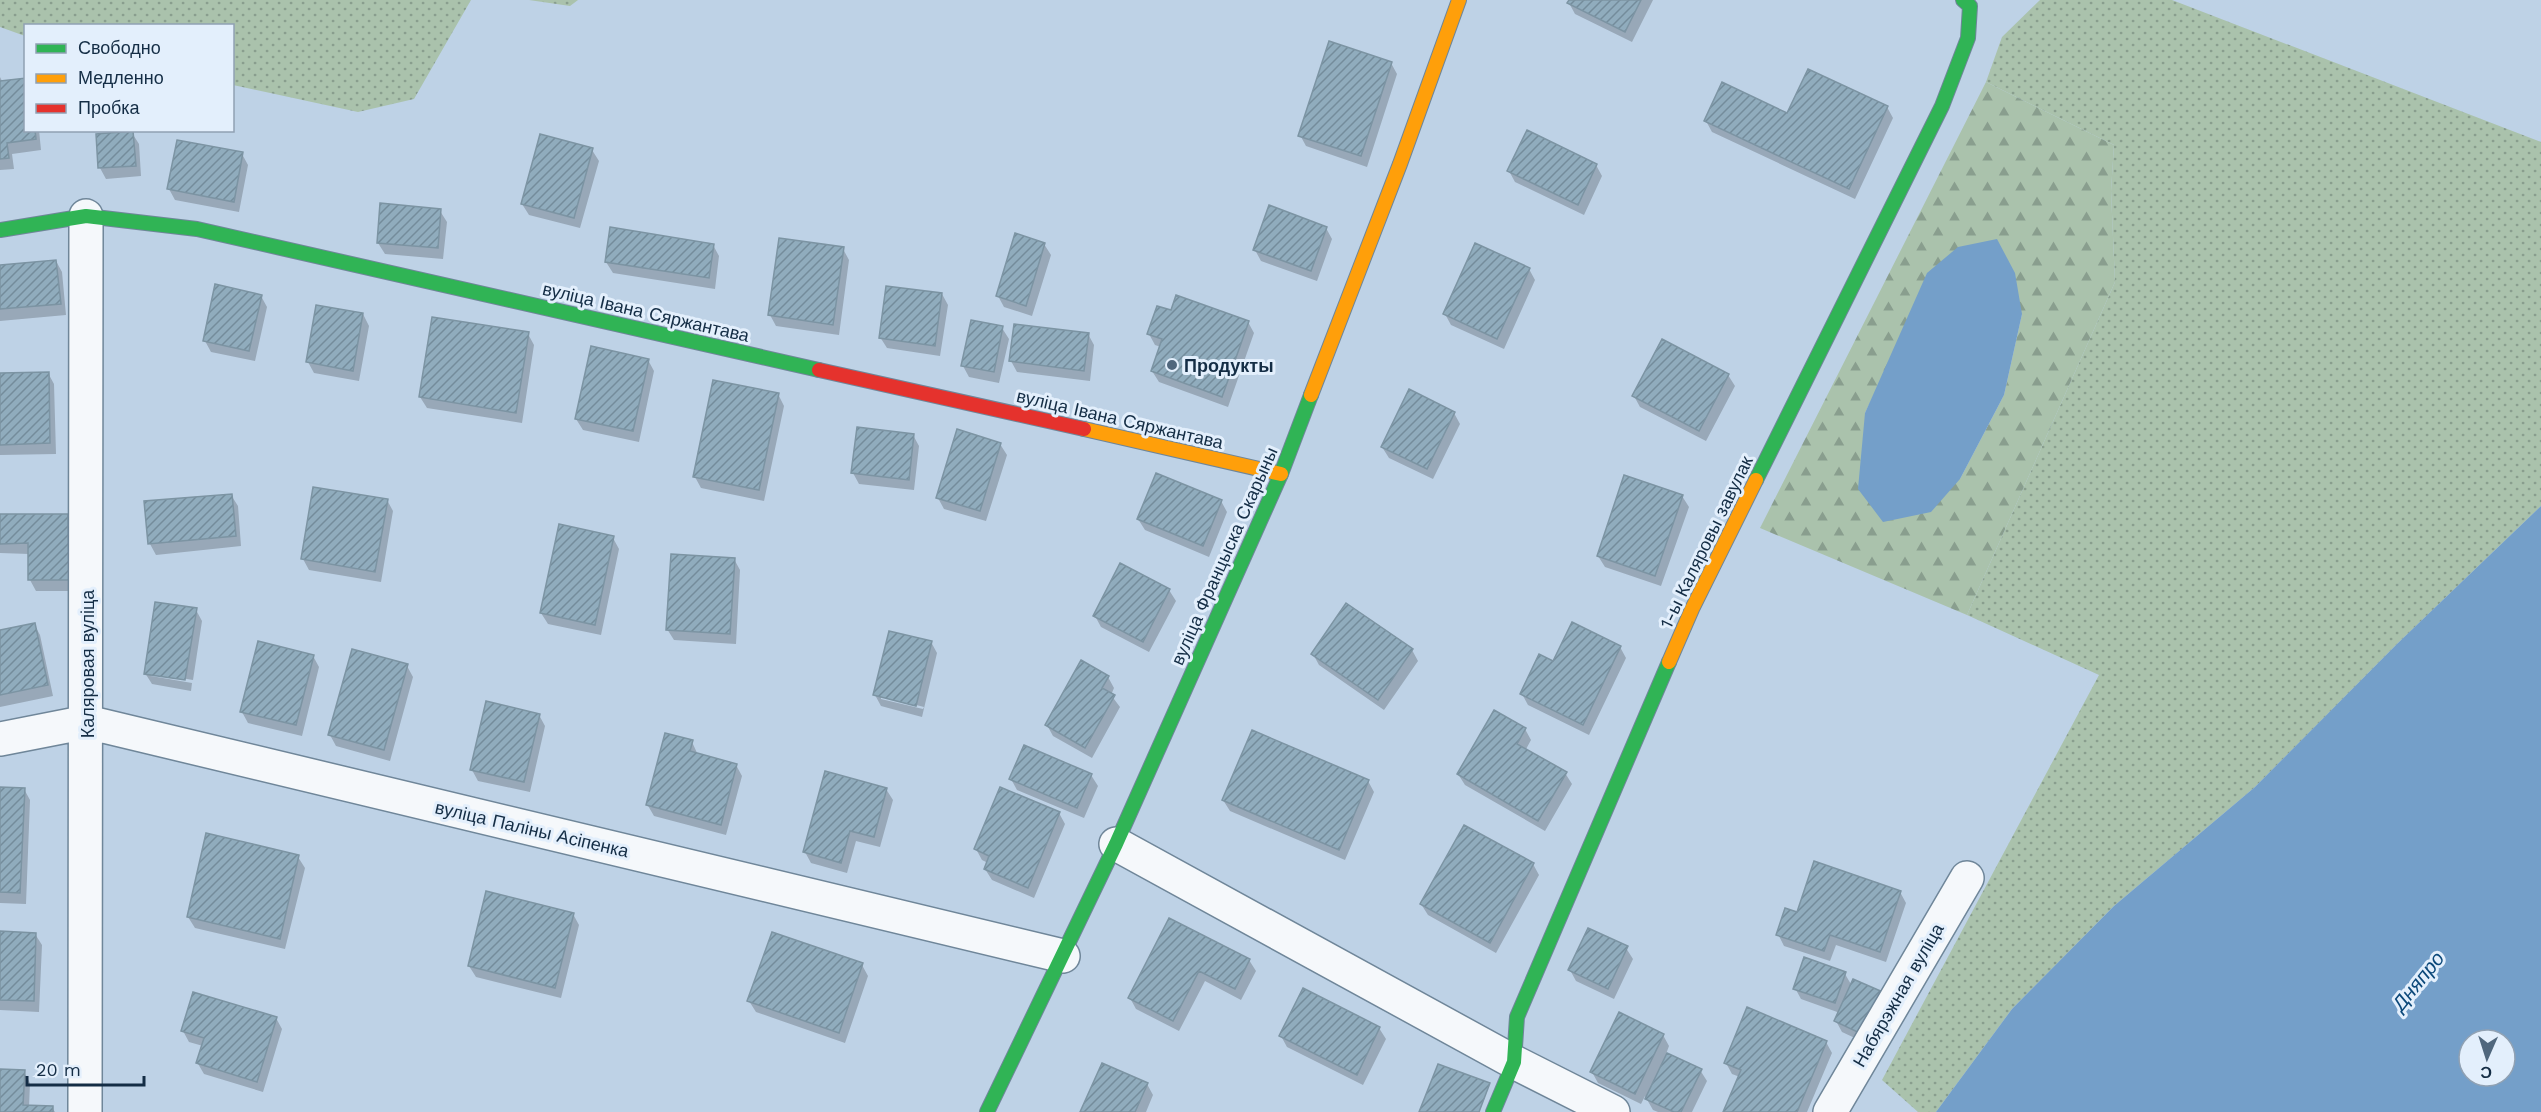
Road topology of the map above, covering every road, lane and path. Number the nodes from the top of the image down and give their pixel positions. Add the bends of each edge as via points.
1 (1459, 0) edge
2 (1963, 0) edge
3 (86, 216) junction
4 (0, 230) edge
5 (1281, 474) junction
6 (87, 722) junction
7 (0, 739) edge
8 (1116, 844) junction
9 (1966, 878) dead end
10 (1063, 956) junction
11 (1514, 1062) junction
12 (85, 1112) edge
13 (987, 1112) edge
14 (1492, 1112) edge
15 (1613, 1112) edge
16 (1830, 1112) edge

1 - 5 street, вуліца Францыска Скарыны
2 - 11 street, 1-ы Каляровы завулак via 1970,6 1968,38 1942,106 1692,609 1517,1017
3 - 4 street, вуліца Івана Сяржантава
3 - 5 street, вуліца Івана Сяржантава via 197,229
3 - 6 street, Каляровая вуліца
5 - 8 street, вуліца Францыска Скарыны
6 - 7 street, вуліца Паліны Асіпенка
6 - 10 street, вуліца Паліны Асіпенка
6 - 12 street, Каляровая вуліца
8 - 10 street, вуліца Францыска Скарыны
8 - 11 street
9 - 16 street, Набярэжная вуліца
10 - 13 street, вуліца Францыска Скарыны
11 - 14 street, 1-ы Каляровы завулак
11 - 15 street

